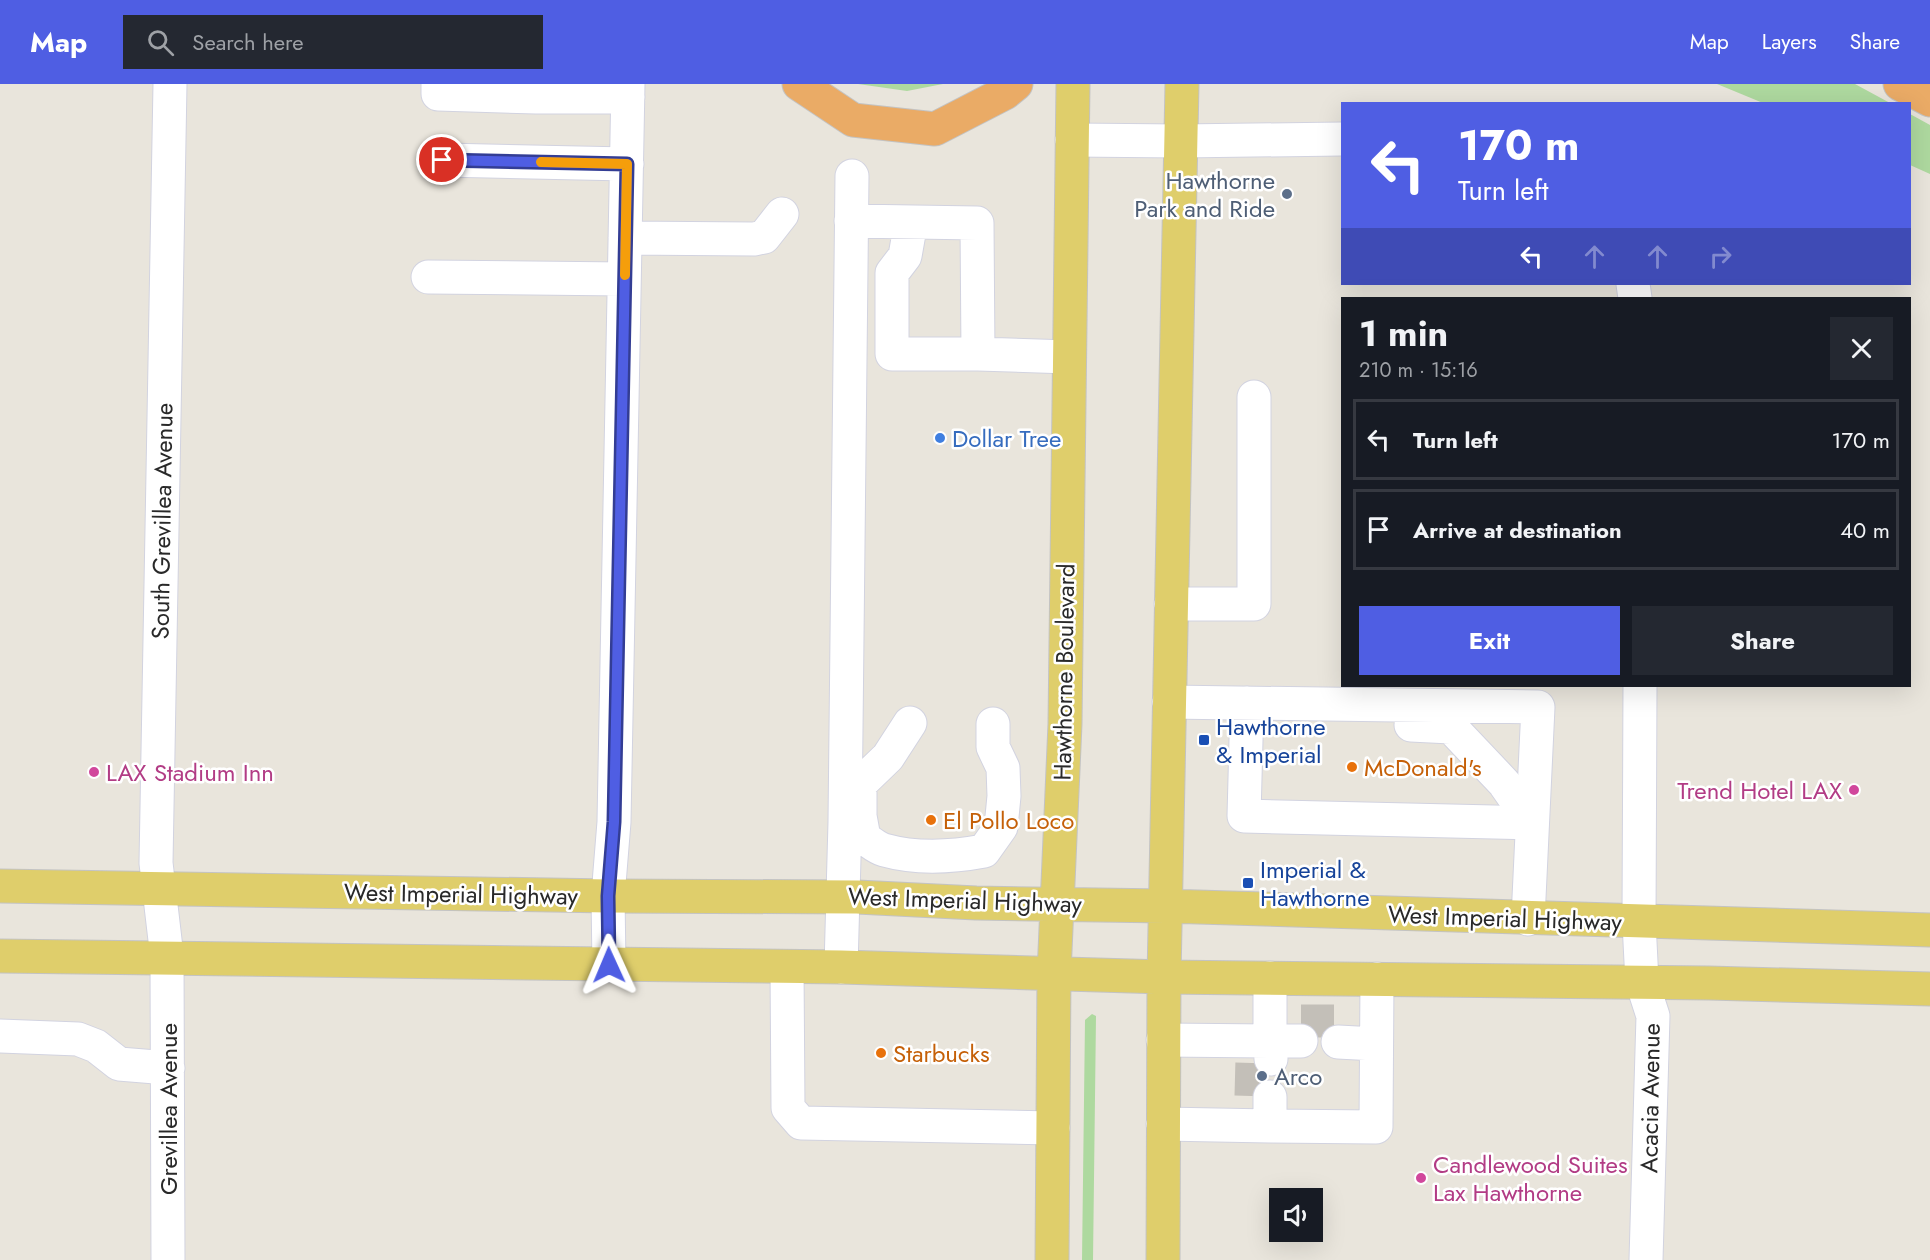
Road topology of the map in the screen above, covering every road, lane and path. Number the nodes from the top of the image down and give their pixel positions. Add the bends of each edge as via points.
1 (170, 84) edge
2 (438, 84) edge
3 (799, 84) edge
4 (1016, 84) edge
5 (1073, 84) edge
6 (1182, 84) edge
7 (1900, 84) edge
8 (628, 90) edge
9 (1930, 100) edge
10 (1341, 139) edge
11 (1072, 140) junction
12 (1181, 141) junction
13 (442, 160) dead end
14 (627, 164) junction
15 (852, 176) dead end
16 (782, 214) dead end
17 (851, 221) junction
18 (911, 222) junction
19 (625, 238) junction
20 (428, 277) dead end
21 (624, 279) junction
22 (978, 354) junction
23 (1069, 357) junction
24 (1254, 397) dead end
25 (1171, 604) junction
26 (1640, 687) edge
27 (1169, 702) junction
28 (1246, 703) junction
29 (1308, 704) junction
30 (910, 723) dead end
31 (993, 724) dead end
32 (1532, 823) junction
33 (0, 886) edge
34 (159, 889) junction
35 (608, 896) junction
36 (843, 896) junction
37 (1057, 903) junction
38 (1165, 906) junction
39 (1528, 919) junction
40 (1639, 922) junction
41 (1930, 930) edge
42 (0, 956) edge
43 (167, 957) junction
44 (609, 965) junction
45 (787, 967) junction
46 (841, 967) junction
47 (1054, 974) junction
48 (1164, 977) junction
49 (1270, 978) junction
50 (1377, 979) junction
51 (1642, 982) junction
52 (1930, 989) edge
53 (1338, 1032) tunnel mouth
54 (1376, 1032) junction
55 (0, 1036) edge
56 (1163, 1040) junction
57 (168, 1068) junction
58 (1163, 1124) junction
59 (1053, 1128) junction
60 (168, 1260) edge
61 (1052, 1260) edge
62 (1163, 1260) edge
63 (1646, 1260) edge

1 - 34 street, South Grevillea Avenue via 156,863
2 - 8 street via 438,94 536,97
3 - 4 highway via 853,120 935,129
5 - 11 main road, Hawthorne Boulevard
6 - 12 main road
7 - 9 highway
8 - 14 street
10 - 12 street
11 - 12 street
11 - 23 main road, Hawthorne Boulevard
12 - 25 main road
13 - 14 street
14 - 19 street
15 - 17 street
16 - 19 street via 764,237 754,239
17 - 18 street
17 - 36 street
18 - 22 street via 977,223
18 - 22 street via 905,256 892,273 892,354
19 - 21 street
20 - 21 street
21 - 35 street via 614,822
22 - 23 street
23 - 37 main road, Hawthorne Boulevard via 1065,724
24 - 25 street via 1254,603
25 - 27 main road
26 - 40 street, Acacia Avenue
27 - 28 street
27 - 38 main road
28 - 29 street
28 - 32 street via 1244,816
29 - 32 street via 1327,721 1451,727 1504,783
29 - 32 street via 1538,707
30 - 31 street via 888,757 860,784 864,838 882,849 959,856 984,851 1001,827 1003,768 993,747
32 - 39 street
33 - 34 main road, West Imperial Highway
34 - 35 main road, West Imperial Highway
34 - 43 street, South Grevillea Avenue
35 - 36 main road, West Imperial Highway
35 - 44 street
36 - 37 main road, West Imperial Highway
36 - 46 street
37 - 38 main road, West Imperial Highway
37 - 47 main road, Hawthorne Boulevard
38 - 39 main road, West Imperial Highway
38 - 48 main road
39 - 40 main road, West Imperial Highway
40 - 41 main road, West Imperial Highway
40 - 51 street, Acacia Avenue
42 - 43 main road
43 - 44 main road
43 - 57 street, Grevillea Avenue
44 - 45 main road
45 - 46 main road
45 - 59 street via 788,1108 801,1123
46 - 47 main road
47 - 48 main road
47 - 59 main road, Hawthorne Boulevard
48 - 49 main road
48 - 56 main road
49 - 50 main road
49 - 56 street via 1274,1040
50 - 51 main road
50 - 54 street
51 - 52 main road
51 - 63 street, Acacia Avenue via 1653,1016
53 - 54 street
54 - 58 street via 1376,1127 1260,1111
55 - 57 street via 78,1039 96,1046 119,1064
56 - 58 main road
57 - 60 street, Grevillea Avenue
58 - 62 main road
59 - 61 main road, Hawthorne Boulevard

